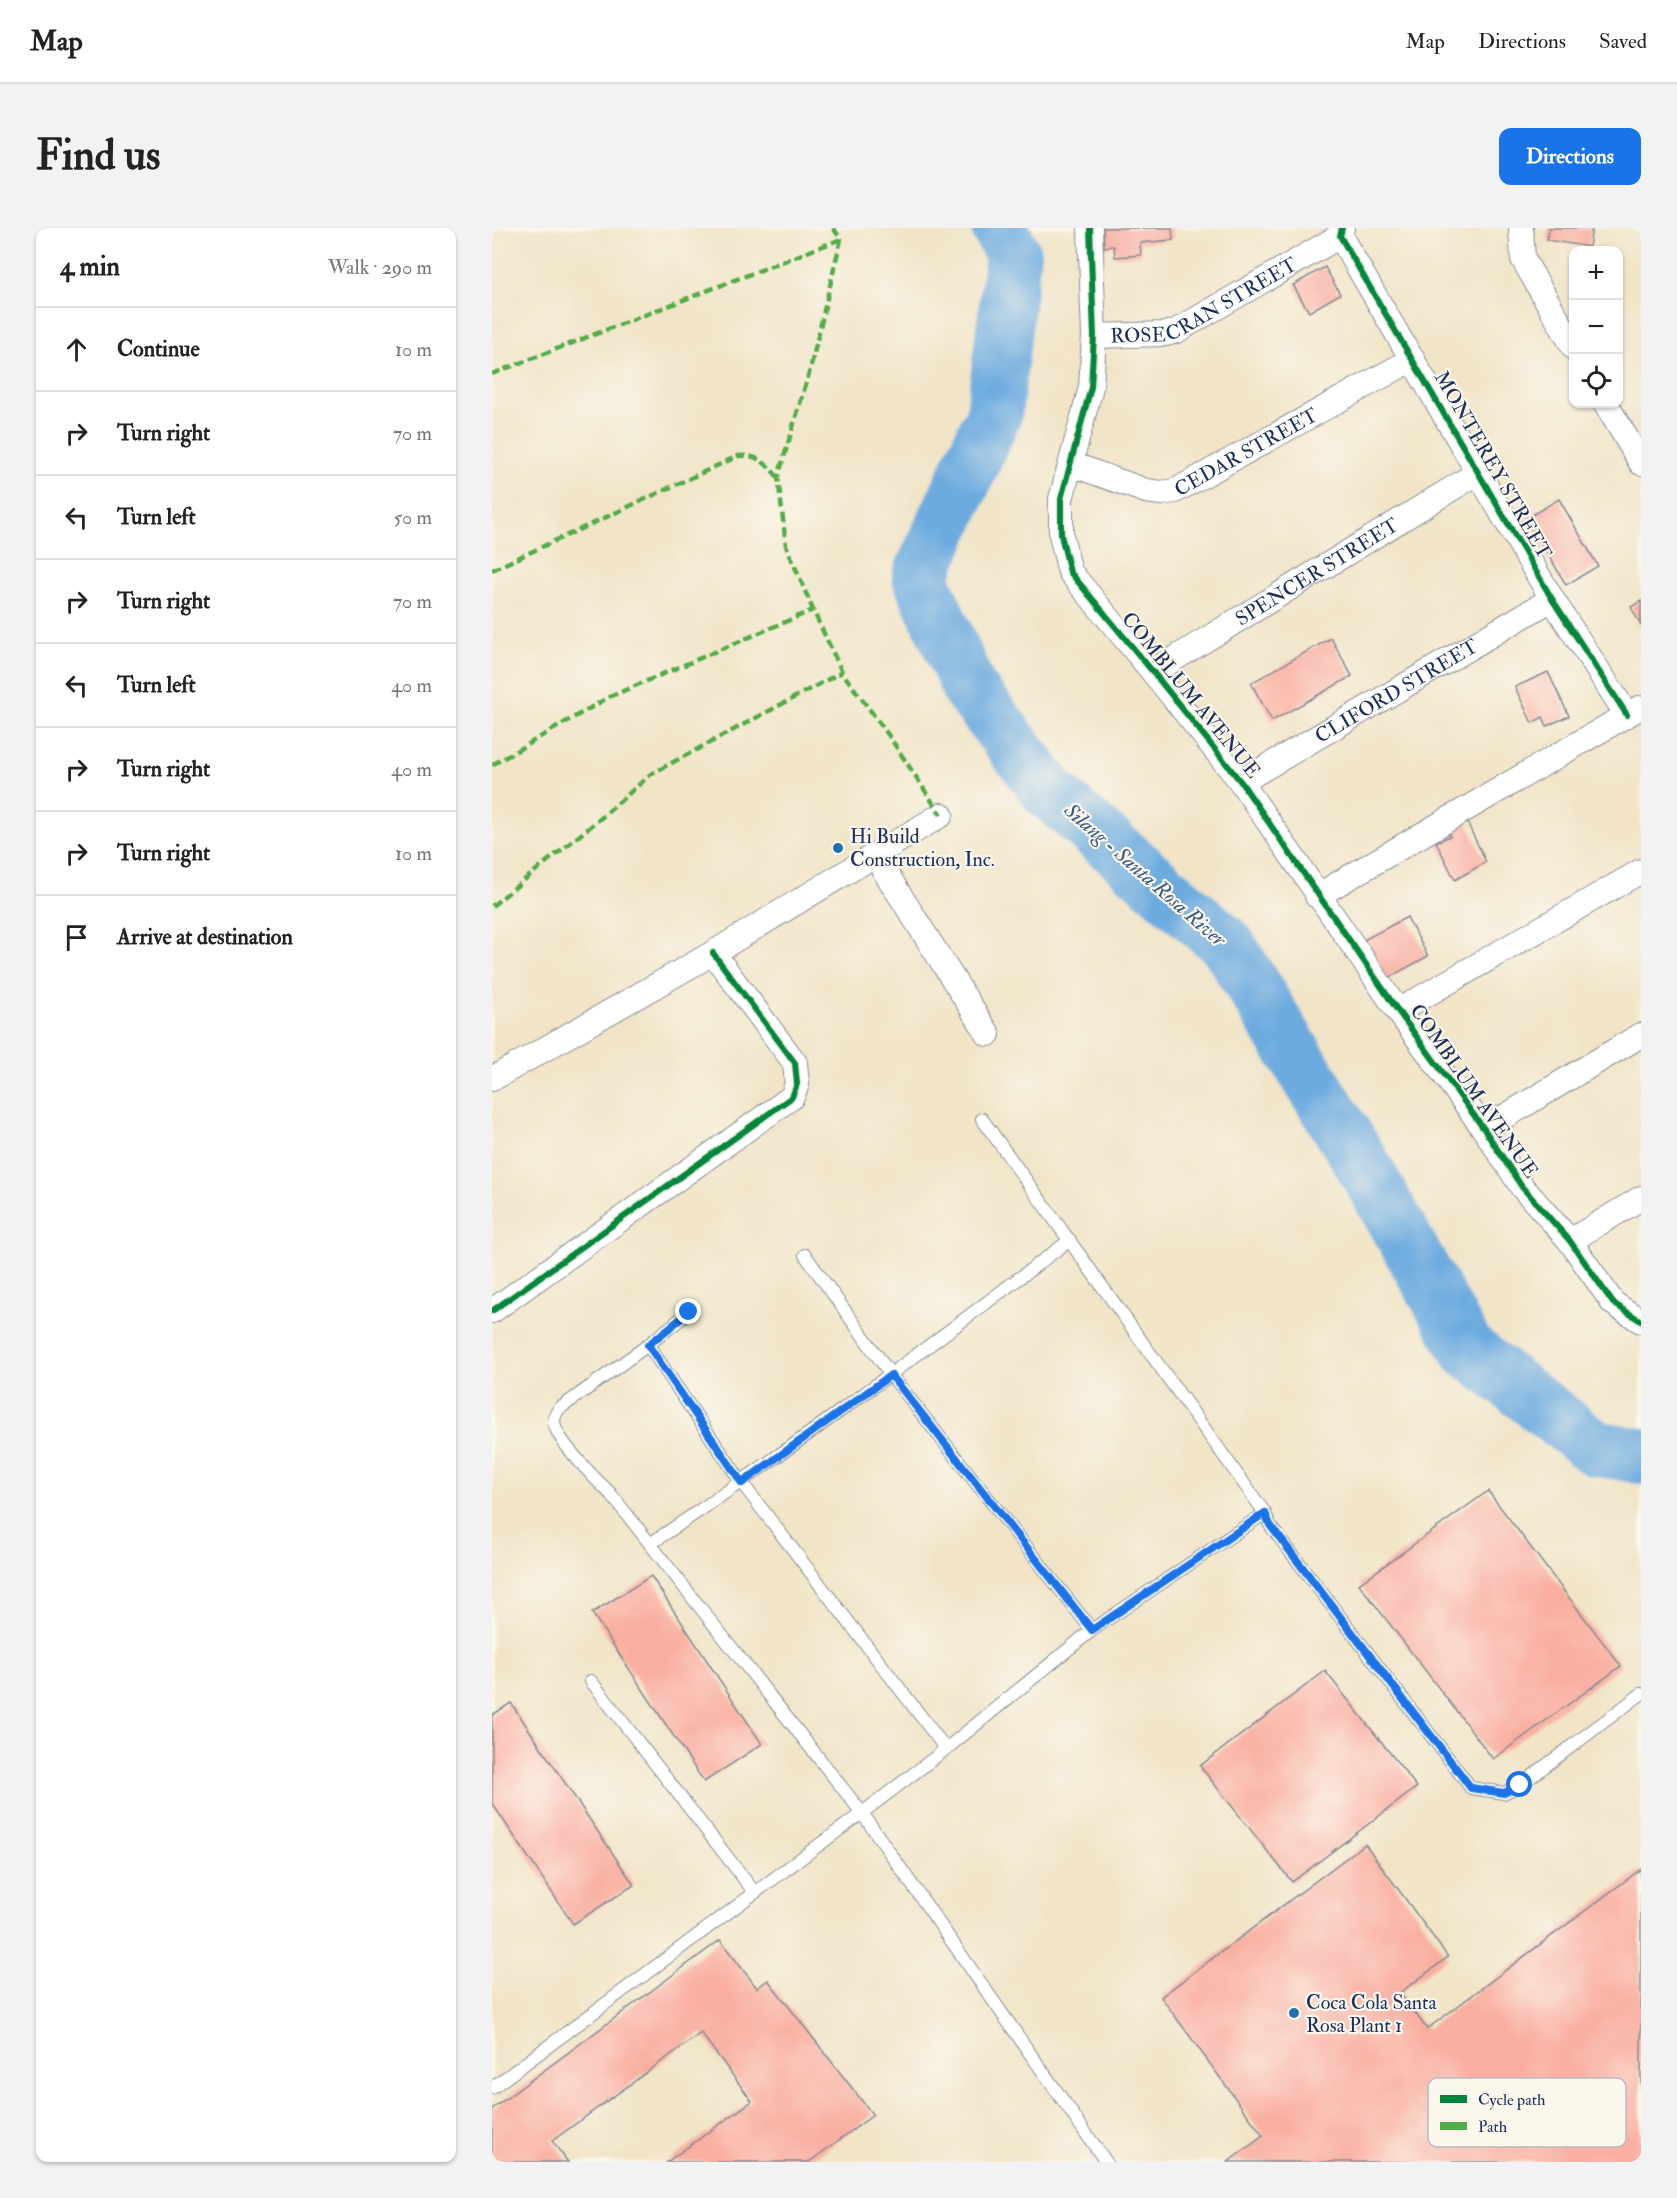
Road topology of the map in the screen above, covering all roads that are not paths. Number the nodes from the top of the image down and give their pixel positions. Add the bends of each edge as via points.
1 (1090, 228) edge
2 (1521, 228) edge
3 (1341, 232) edge
4 (1094, 336) junction
5 (1569, 339) edge
6 (1413, 359) junction
7 (1608, 408) edge
8 (1641, 463) edge
9 (1071, 464) junction
10 (1479, 472) junction
11 (1552, 599) junction
12 (1154, 672) junction
13 (1634, 711) edge
14 (1241, 782) junction
15 (941, 815) dead end
16 (875, 856) junction
17 (1641, 871) edge
18 (1317, 896) junction
19 (713, 953) junction
20 (1398, 1011) junction
21 (988, 1034) dead end
22 (1641, 1035) edge
23 (492, 1079) edge
24 (982, 1119) dead end
25 (1484, 1129) junction
26 (1641, 1198) edge
27 (1070, 1240) junction
28 (1570, 1241) junction
29 (805, 1255) dead end
30 (492, 1311) edge
31 (689, 1312) dead end
32 (1641, 1321) edge
33 (648, 1345) junction
34 (891, 1375) junction
35 (742, 1483) junction
36 (1265, 1513) junction
37 (650, 1544) junction
38 (1092, 1630) junction
39 (591, 1681) dead end
40 (1641, 1694) edge
41 (946, 1749) junction
42 (862, 1813) junction
43 (755, 1893) junction
44 (492, 2088) edge
45 (1106, 2162) edge

1 - 4 street, COMBLUM AVENUE
2 - 5 street via 1523,259
3 - 4 street, ROSECRAN STREET via 1176,331
3 - 6 street, MONTEREY STREET
4 - 9 street, COMBLUM AVENUE via 1091,387
6 - 9 street, CEDAR STREET via 1175,491 1146,491
6 - 10 street, MONTEREY STREET
7 - 8 street
9 - 12 street, COMBLUM AVENUE via 1061,499 1061,535 1070,572
10 - 11 street, MONTEREY STREET
10 - 12 street, SPENCER STREET
11 - 13 street, MONTEREY STREET
11 - 14 street, CLIFORD STREET
12 - 14 street, COMBLUM AVENUE
13 - 18 street
14 - 18 street, COMBLUM AVENUE
15 - 16 street
16 - 19 street
16 - 21 street
17 - 20 street
18 - 20 street, COMBLUM AVENUE
19 - 23 street
19 - 30 street via 795,1063 797,1084 792,1097
20 - 25 street, COMBLUM AVENUE
22 - 25 street
24 - 27 lane
25 - 28 street, COMBLUM AVENUE via 1522,1187
26 - 28 street
27 - 34 lane
27 - 36 lane
28 - 32 street, COMBLUM AVENUE via 1613,1303
29 - 34 lane
31 - 33 lane
33 - 35 lane
33 - 37 lane via 573,1397 559,1409 554,1422 561,1438
34 - 35 lane
34 - 38 lane
35 - 37 lane
35 - 41 lane
36 - 38 lane
36 - 40 lane via 1270,1525 1471,1788 1504,1793 1520,1785
37 - 42 lane
38 - 41 lane
39 - 43 lane
41 - 42 lane
42 - 43 lane
42 - 45 lane
43 - 44 lane

